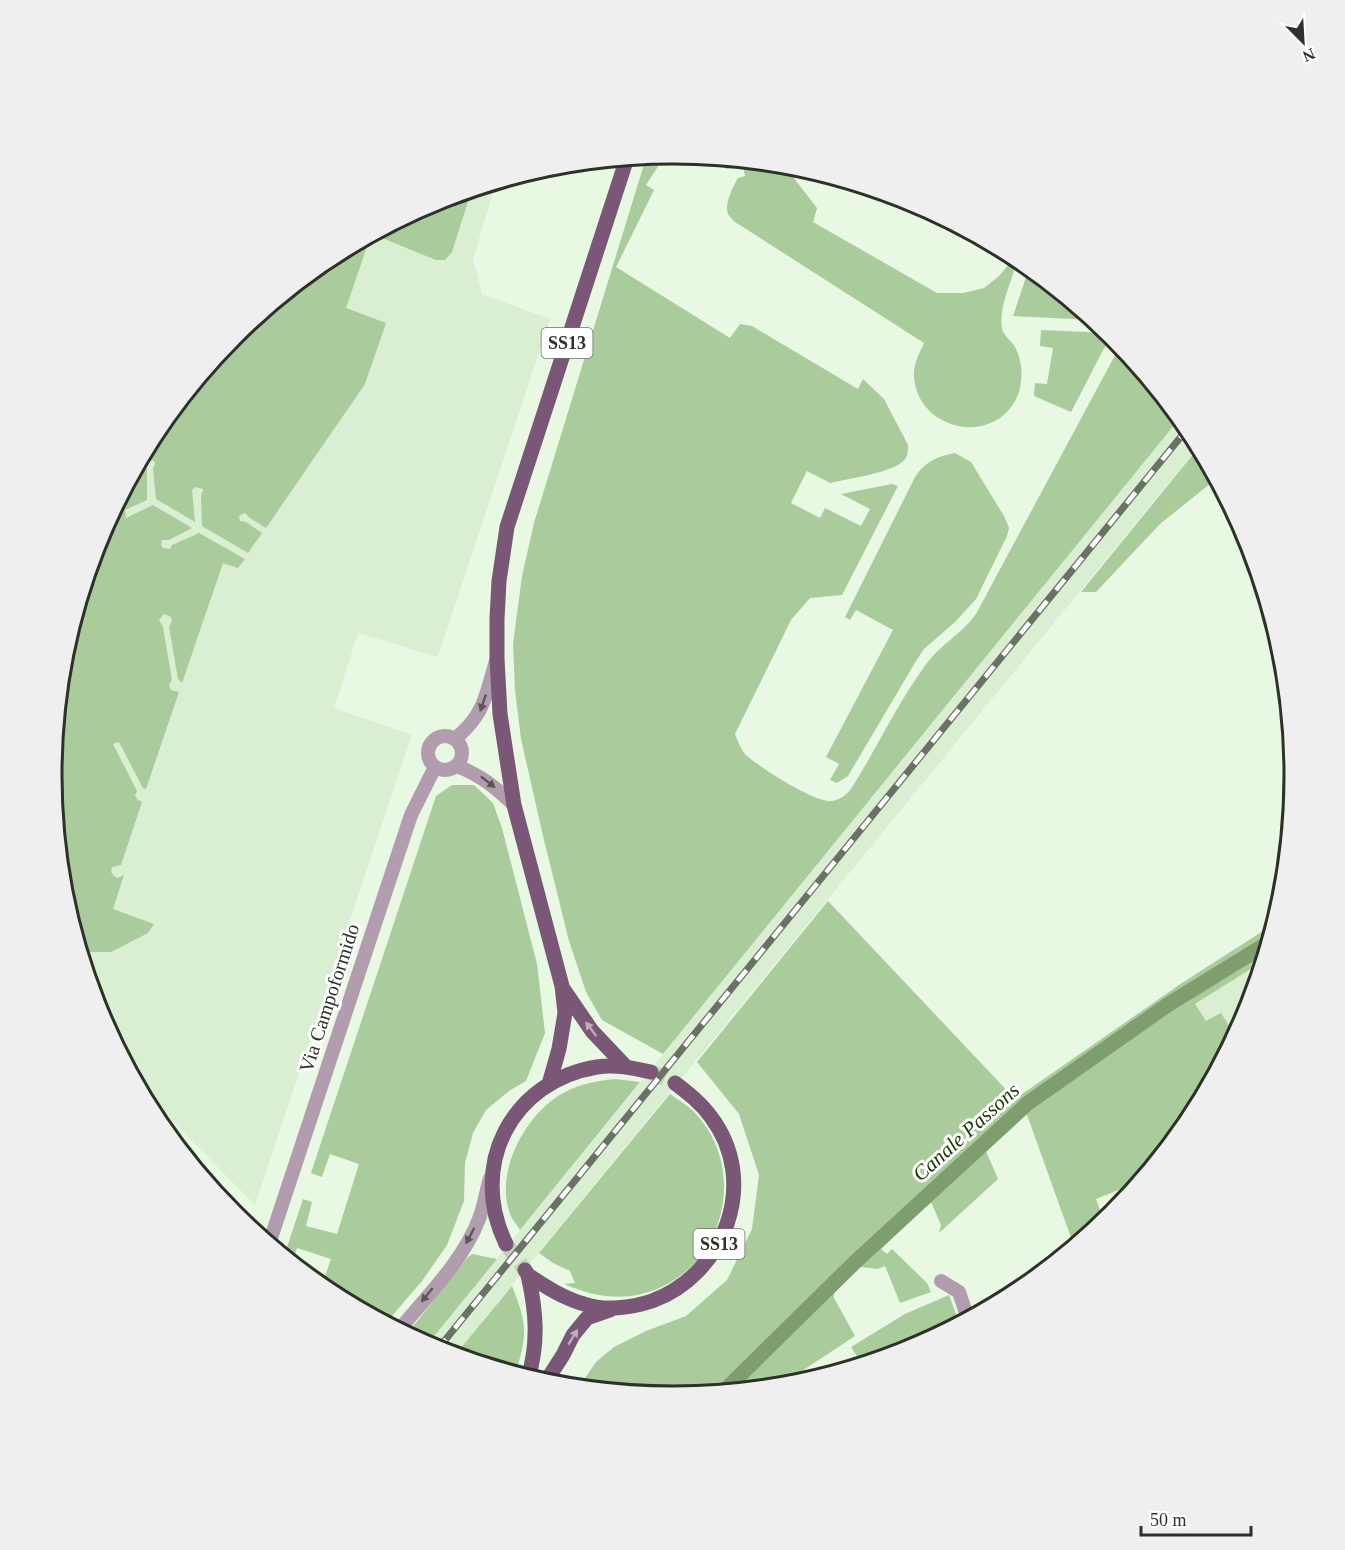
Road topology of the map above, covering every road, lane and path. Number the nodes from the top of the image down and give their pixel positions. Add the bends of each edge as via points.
1 (624, 166) edge
2 (497, 659) junction
3 (455, 739) junction
4 (457, 766) junction
5 (435, 767) junction
6 (514, 805) junction
7 (562, 986) junction
8 (626, 1067) junction
9 (651, 1072) tunnel mouth
10 (675, 1083) tunnel mouth
11 (549, 1084) junction
12 (492, 1170) junction
13 (272, 1236) edge
14 (506, 1244) tunnel mouth
15 (941, 1281) dead end
16 (615, 1308) junction
17 (966, 1311) edge
18 (404, 1324) edge
19 (530, 1369) edge
20 (551, 1374) edge

1 - 2 main road, SS13 via 507,527 499,581
2 -> 3 street via 478,715
2 - 6 main road, SS13 via 500,714
3 - 4 street via 463,755
3 - 5 street, Via Campoformido via 443,736 431,743 428,756
4 - 5 street via 449,770
4 -> 6 street via 485,779
5 - 13 street, Via Campoformido via 411,815
6 - 7 main road, SS13
8 -> 7 main road, SS13 via 592,1031
7 - 11 main road, SS13 via 564,1028
8 - 9 main road
8 - 11 main road via 573,1072
10 - 16 main road, SS13 via 696,1098 725,1141 734,1192 730,1217 716,1249 688,1282 666,1296
11 - 12 main road via 517,1112 497,1149
12 - 14 main road via 492,1201
12 -> 18 street via 479,1219 456,1260
15 - 17 street via 959,1292
16 - 19 main road, SS13 via 586,1305 559,1296 527,1272 534,1302 536,1341
20 -> 16 main road, SS13 via 587,1318

